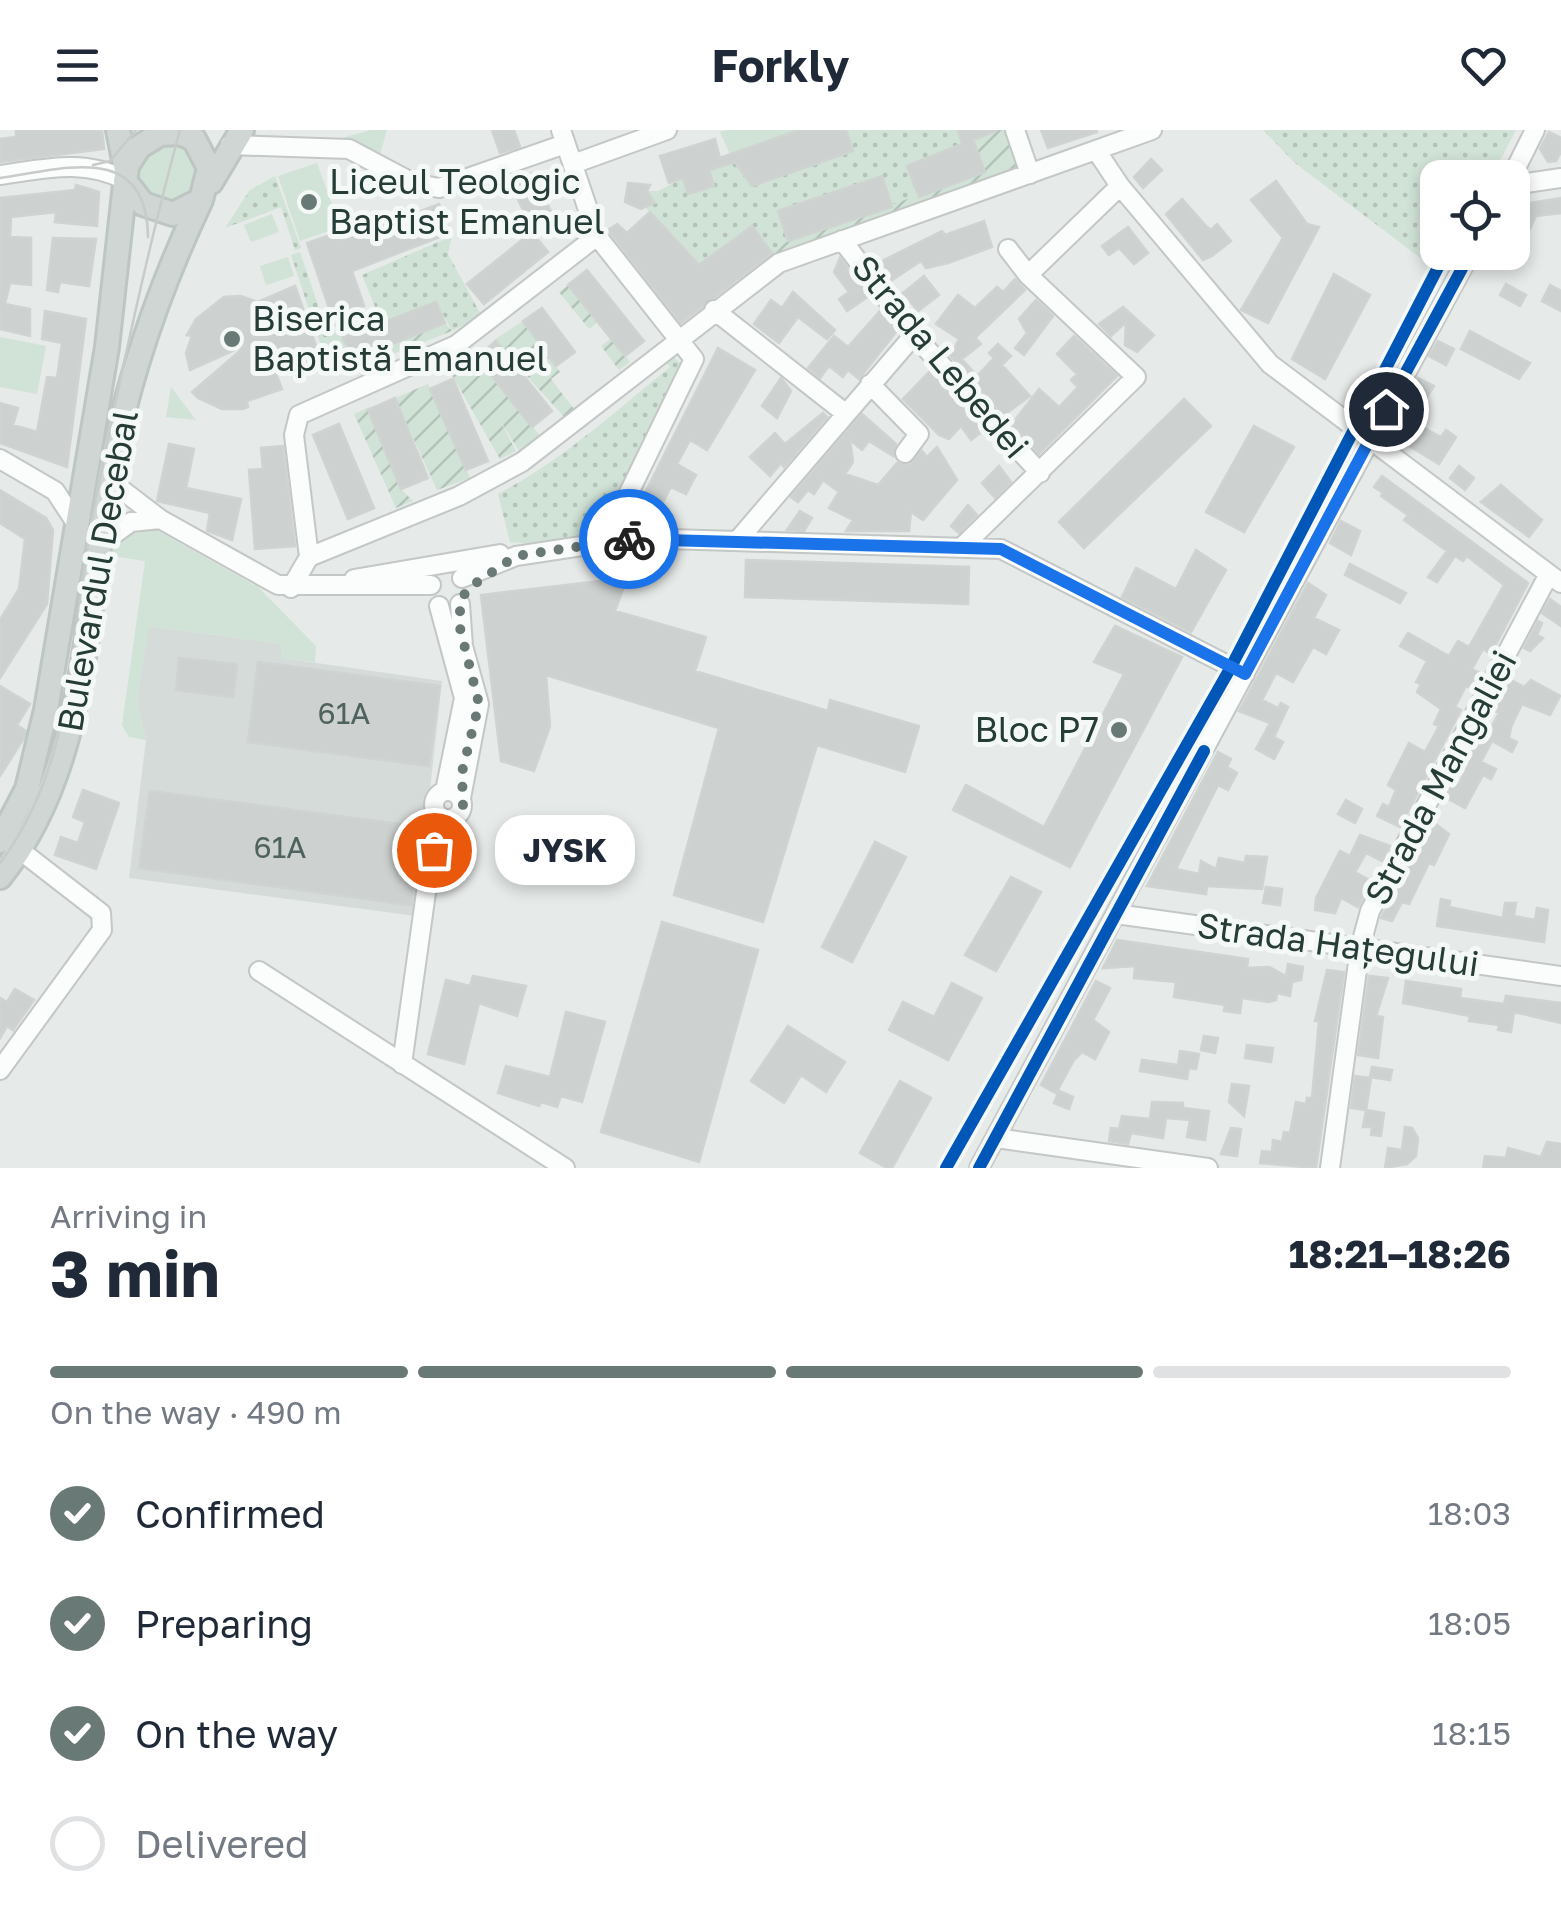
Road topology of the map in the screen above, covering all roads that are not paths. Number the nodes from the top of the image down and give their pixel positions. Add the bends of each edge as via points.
1 (118, 130) edge
2 (667, 130) edge
3 (1015, 130) edge
4 (1152, 130) edge
5 (1535, 130) edge
6 (164, 132) edge
7 (191, 135) edge
8 (563, 137) edge
9 (236, 138) edge
10 (1096, 150) junction
11 (1520, 160) edge
12 (572, 164) junction
13 (1030, 174) junction
14 (0, 175) edge
15 (125, 177) junction
16 (1561, 178) edge
17 (1530, 182) edge
18 (1120, 186) junction
19 (204, 195) junction
20 (597, 236) junction
21 (842, 240) junction
22 (1008, 249) dead end
23 (1460, 270) edge
24 (1028, 275) junction
25 (714, 310) junction
26 (914, 335) junction
27 (678, 338) junction
28 (870, 384) junction
29 (844, 414) junction
30 (1370, 438) junction
31 (906, 453) dead end
32 (0, 460) edge
33 (110, 471) junction
34 (1040, 473) junction
35 (84, 482) junction
36 (55, 491) junction
37 (160, 519) junction
38 (76, 524) junction
39 (606, 540) junction
40 (737, 540) junction
41 (99, 546) junction
42 (963, 546) junction
43 (516, 556) junction
44 (309, 557) junction
45 (1555, 579) edge
46 (338, 584) junction
47 (290, 588) junction
48 (463, 590) junction
49 (433, 596) junction
50 (1245, 674) junction
51 (453, 794) junction
52 (446, 816) junction
53 (7, 838) edge
54 (0, 878) edge
55 (1116, 914) junction
56 (1360, 948) junction
57 (258, 971) dead end
58 (1561, 976) edge
59 (402, 1064) junction
60 (0, 1070) edge
61 (996, 1138) junction
62 (565, 1168) edge
63 (979, 1168) edge
64 (1208, 1168) edge
65 (1330, 1168) edge

1 - 15 main road, Bulevardul Decebal
2 - 12 street
3 - 13 street
4 - 10 street
5 - 11 street
6 - 7 main road
6 - 15 main road via 134,152
7 - 19 main road via 208,161
8 - 9 street via 439,188 413,183 349,149
8 - 12 street
9 - 19 main road, Bulevardul Decebal
10 - 13 street
10 - 18 street
12 - 20 street
13 - 21 street
14 - 15 street via 73,166
15 - 19 main road via 136,198 158,212 181,212
15 - 35 main road, Bulevardul Decebal
16 - 17 street
18 - 24 street
18 - 30 street via 1270,364
19 - 33 main road, Bulevardul Decebal via 166,273
20 - 27 street
20 - 44 street via 456,345 300,415 294,435
21 - 25 street via 779,263
21 - 26 street, Strada Lebedei
22 - 24 street
23 - 30 street
24 - 34 street via 1136,377
25 - 27 street
25 - 29 street
26 - 28 street
26 - 34 street, Strada Lebedei
27 - 39 street via 694,362
27 - 44 street via 522,462 459,496
28 - 29 street
28 - 31 street via 920,434
29 - 40 street
30 - 45 street
30 - 50 street
32 - 36 street
33 - 37 street via 122,490
33 - 41 main road, Bulevardul Decebal
34 - 42 street
35 - 36 street
35 - 38 main road, Bulevardul Decebal
36 - 38 street
37 - 41 street via 131,522
37 - 47 street
38 - 53 main road, Bulevardul Decebal via 40,740
39 - 40 street
39 - 43 street
40 - 42 street
41 - 53 main road, Bulevardul Decebal via 63,761
42 - 50 street via 1001,549
43 - 46 street via 420,565
43 - 48 street
44 - 47 street
45 - 56 street, Strada Mangaliei via 1370,911
46 - 47 street
46 - 49 street
48 - 49 street via 450,609
48 - 49 street via 444,572
48 - 51 street via 463,646 479,704
49 - 51 street via 464,698
50 - 55 street
51 - 52 street via 461,812
51 - 52 street via 434,801
52 - 59 street via 434,850
53 - 54 main road, Bulevardul Decebal
53 - 60 street via 101,913 102,930
55 - 56 street, Strada Hațegului
55 - 61 street
56 - 58 street, Strada Hațegului
56 - 65 street, Strada Mangaliei
57 - 59 street
59 - 62 street
61 - 63 street
61 - 64 street

